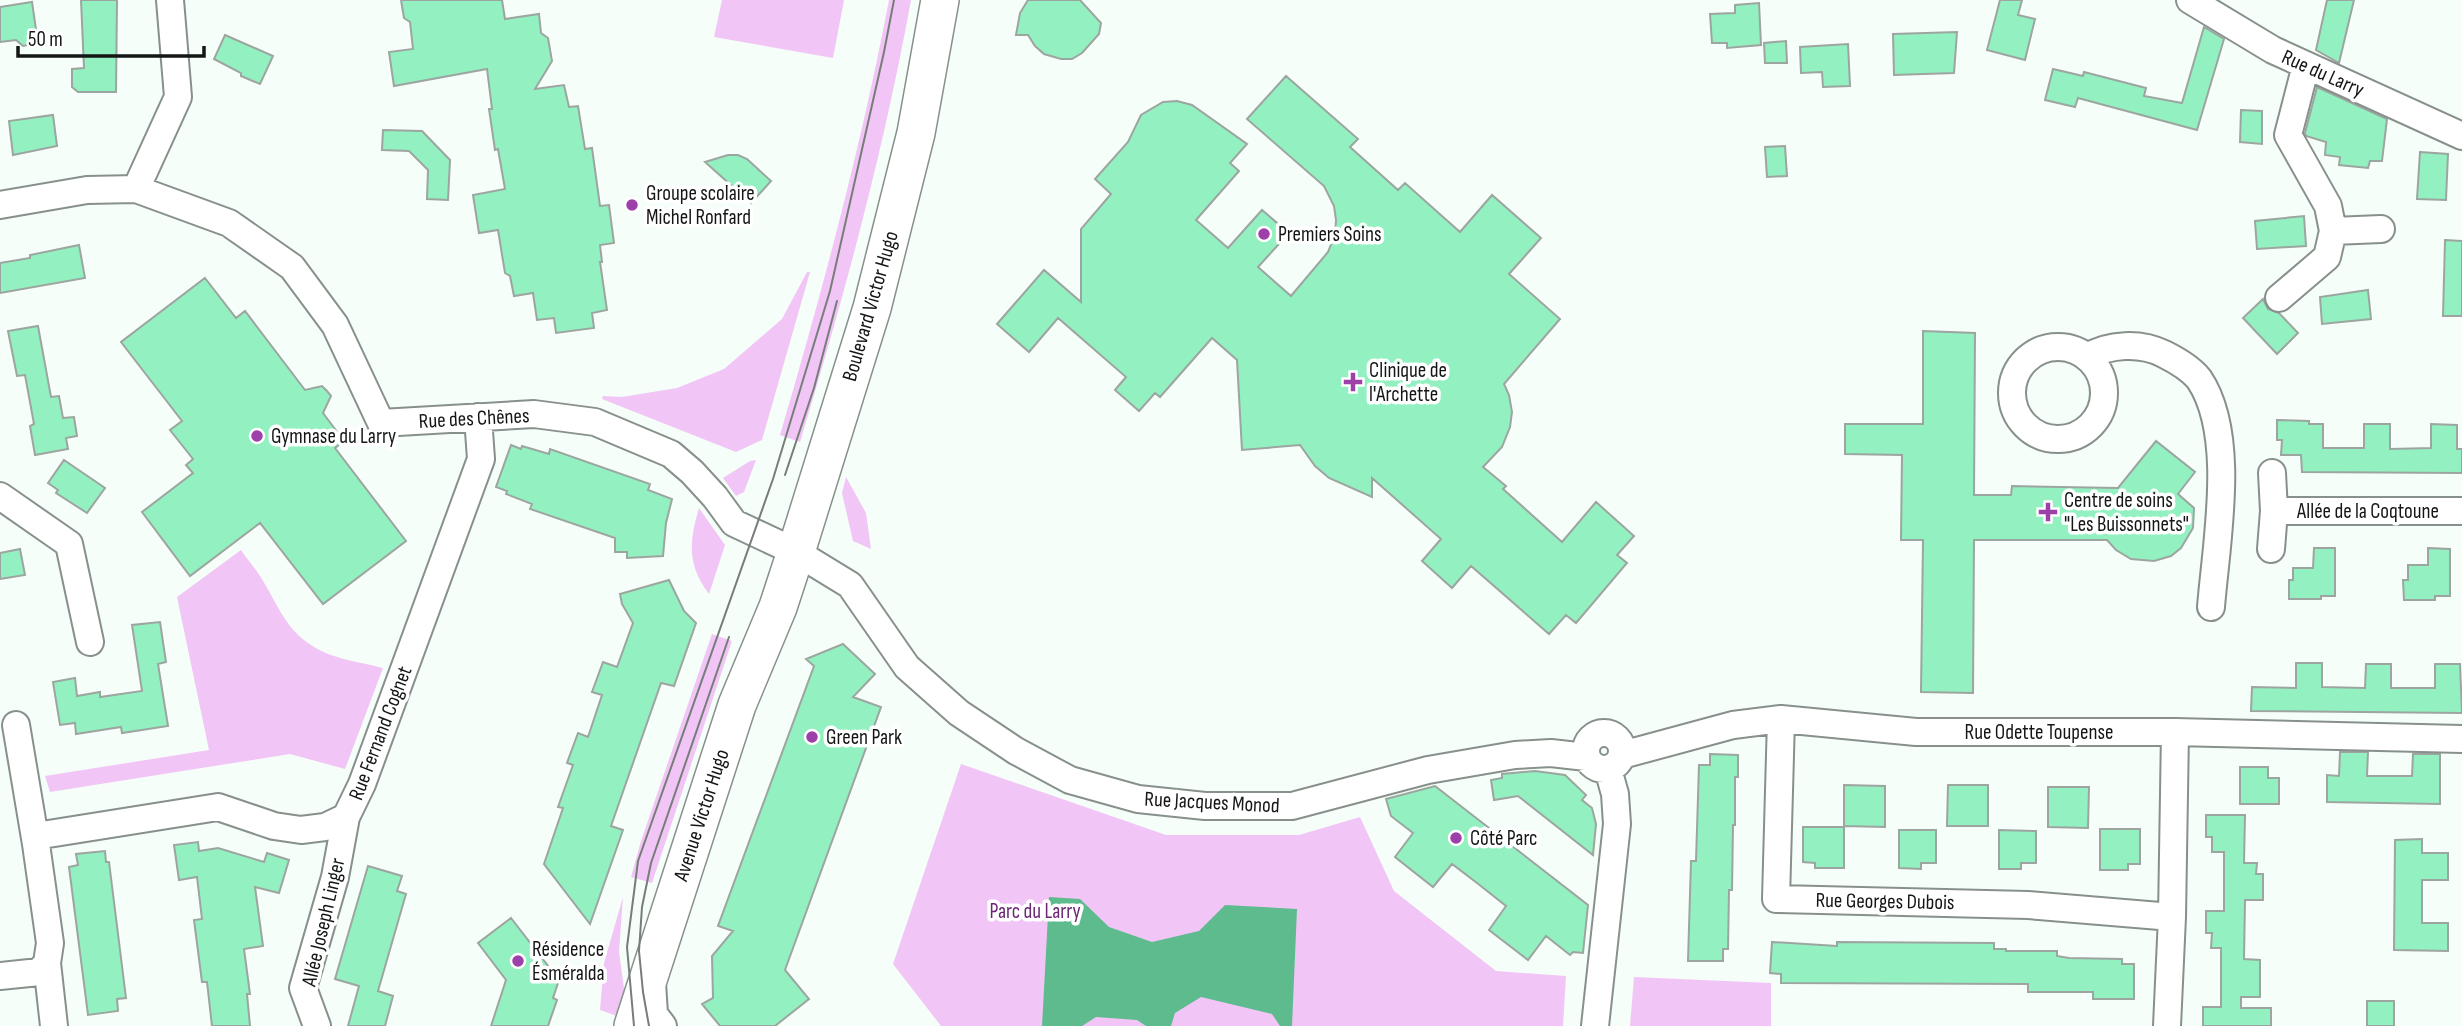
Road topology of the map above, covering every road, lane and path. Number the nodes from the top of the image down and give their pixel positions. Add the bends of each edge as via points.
1 (170, 0) edge
2 (940, 0) edge
3 (2190, 0) edge
4 (2306, 65) junction
5 (2462, 135) edge
6 (136, 189) junction
7 (0, 205) edge
8 (2381, 229) dead end
9 (2333, 231) junction
10 (2279, 298) dead end
11 (2087, 357) dead end
12 (478, 417) junction
13 (2272, 472) dead end
14 (0, 496) edge
15 (2274, 511) junction
16 (2462, 511) edge
17 (2271, 549) dead end
18 (796, 552) junction
19 (778, 607) joint
20 (2211, 607) dead end
21 (90, 642) dead end
22 (1781, 719) junction
23 (16, 725) dead end
24 (2175, 732) junction
25 (2462, 739) edge
26 (1605, 760) junction
27 (346, 817) junction
28 (36, 844) junction
29 (2172, 917) junction
30 (47, 962) junction
31 (650, 967) junction
32 (0, 976) edge
33 (54, 1026) edge
34 (317, 1026) edge
35 (633, 1026) edge
36 (663, 1026) edge
37 (1595, 1026) edge
38 (2167, 1026) edge

1 - 6 street via 178,97
2 - 18 main road, Boulevard Victor Hugo via 916,133 872,308
3 - 4 street, Rue du Larry
4 - 5 street, Rue du Larry
4 - 9 street via 2288,135 2329,206
6 - 7 street via 88,190
6 - 12 street, Rue des Chênes via 229,223 292,267 335,325 380,423
8 - 9 street
9 - 10 street via 2327,257
11 - 20 street via 2119,346 2154,349 2197,377 2212,404 2222,483
12 - 18 street, Rue des Chênes via 534,414 595,422 671,454 692,471 734,523
12 - 27 street, Rue Fernand Cognet via 481,459
13 - 15 street
14 - 21 street via 69,544
15 - 16 street, Allée de la Coqtoune
15 - 17 street
18 - 19 main road, Boulevard Victor Hugo
18 - 26 street, Rue Jacques Monod via 850,586 906,667 959,713 1070,780 1138,799 1205,806 1292,806 1428,769 1515,755 1551,753
19 - 31 main road, Avenue Victor Hugo via 737,705
22 - 24 street, Rue Odette Toupense via 1916,732
22 - 26 street, Rue Odette Toupense via 1733,725
22 - 29 street, Rue Georges Dubois via 1776,899 2028,905
23 - 28 street
24 - 25 street, Rue Odette Toupense
24 - 29 street
26 - 37 street via 1615,794 1617,824
27 - 28 street, Rue Fernand Cognet via 326,827 301,830 218,807 42,835
27 - 34 street, Allée Joseph Linger via 335,877 303,988
28 - 30 street via 50,943
29 - 38 street
30 - 32 street via 39,972
30 - 33 street
31 - 35 main road, Avenue Victor Hugo
31 - 36 street via 654,1014

